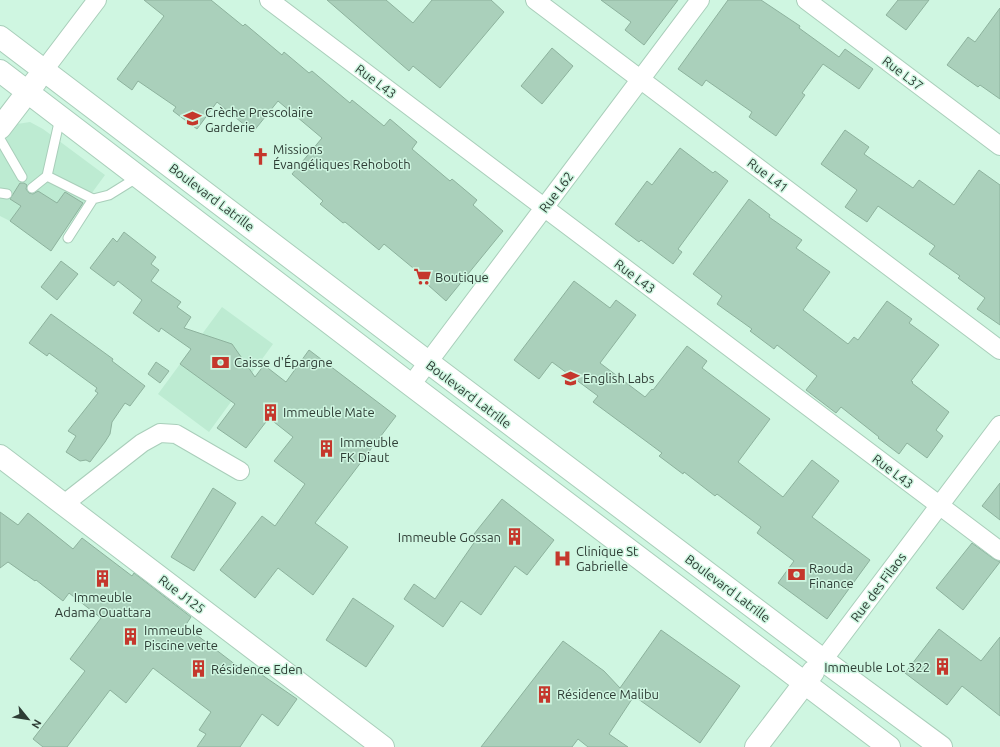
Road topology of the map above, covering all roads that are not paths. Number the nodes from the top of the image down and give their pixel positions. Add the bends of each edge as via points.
1 (97, 0) edge
2 (269, 0) edge
3 (535, 0) edge
4 (700, 0) edge
5 (806, 0) edge
6 (0, 36) edge
7 (44, 70) junction
8 (0, 71) edge
9 (641, 80) junction
10 (27, 92) junction
11 (60, 117) junction
12 (0, 128) edge
13 (0, 139) edge
14 (1000, 146) edge
15 (47, 176) junction
16 (22, 177) dead end
17 (138, 177) junction
18 (32, 188) dead end
19 (93, 199) junction
20 (544, 208) junction
21 (68, 238) dead end
22 (1000, 350) edge
23 (428, 362) junction
24 (411, 385) junction
25 (1000, 425) edge
26 (0, 456) edge
27 (240, 471) dead end
28 (64, 504) junction
29 (940, 506) junction
30 (1000, 551) edge
31 (823, 660) junction
32 (804, 684) junction
33 (383, 747) edge
34 (756, 747) edge
35 (889, 747) edge
36 (941, 747) edge

1 - 7 street
2 - 20 street, Rue L43
3 - 9 street, Rue L41
4 - 9 street, Rue L62
5 - 14 street, Rue L37
6 - 7 main road, Boulevard Latrille
7 - 10 main road
7 - 23 main road, Boulevard Latrille
8 - 10 main road
9 - 20 street, Rue L62
9 - 22 street, Rue L41
10 - 11 main road
10 - 12 main road
11 - 15 lane
11 - 17 main road
13 - 16 lane
15 - 18 lane
15 - 19 lane
17 - 19 lane via 109,195
17 - 24 main road
19 - 21 lane
20 - 23 street, Rue L62
20 - 29 street, Rue L43
23 - 24 street, Rue L62
23 - 31 main road, Boulevard Latrille
24 - 32 main road
25 - 29 street, Rue des Filaos
26 - 28 main road, Rue J125
27 - 28 street via 176,434 160,433 142,442
28 - 33 main road, Rue J125
29 - 30 street, Rue L43
29 - 31 street, Rue des Filaos
31 - 32 main road, Rue des Filaos
31 - 36 main road, Boulevard Latrille
32 - 34 main road, Rue des Filaos
32 - 35 main road

